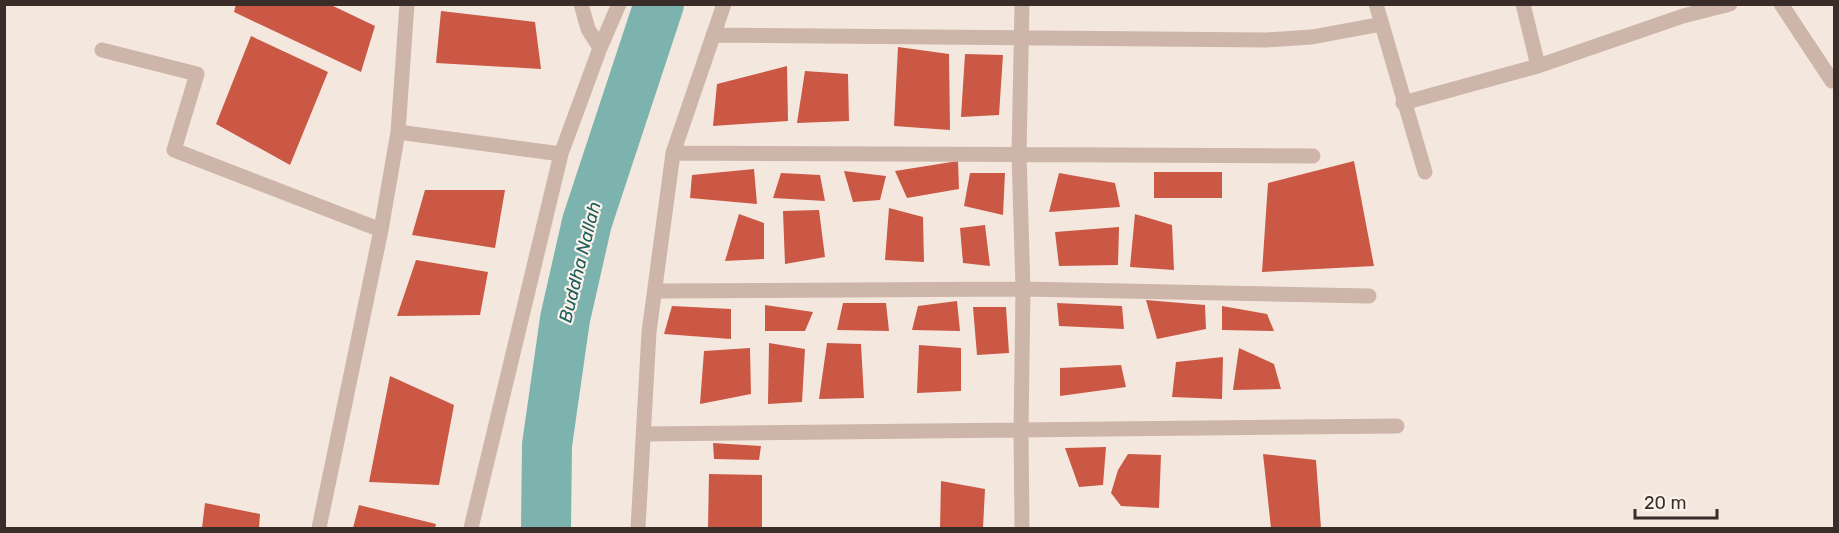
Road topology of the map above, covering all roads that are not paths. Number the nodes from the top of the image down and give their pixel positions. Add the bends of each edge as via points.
1 (407, 4) edge
2 (582, 4) edge
3 (619, 4) edge
4 (724, 4) edge
5 (1022, 4) edge
6 (1377, 4) edge
7 (1523, 4) edge
8 (1730, 4) edge
9 (1781, 4) edge
10 (1682, 10) edge
11 (1382, 24) junction
12 (713, 35) junction
13 (1022, 38) junction
14 (600, 48) junction
15 (102, 50) dead end
16 (1538, 66) junction
17 (1834, 80) edge
18 (1404, 103) junction
19 (398, 132) junction
20 (673, 153) junction
21 (561, 154) junction
22 (1019, 154) junction
23 (1313, 156) dead end
24 (1425, 172) dead end
25 (381, 230) junction
26 (1023, 289) junction
27 (656, 291) junction
28 (1369, 296) dead end
29 (1397, 426) dead end
30 (1021, 431) junction
31 (644, 434) junction
32 (319, 528) edge
33 (471, 528) edge
34 (638, 528) edge
35 (1022, 528) edge

1 - 19 street
2 - 14 street via 588,29
3 - 14 street
4 - 12 street
5 - 13 street
6 - 11 street
7 - 16 street
8 - 10 street
9 - 17 street
10 - 16 street
11 - 13 street via 1266,40
11 - 18 street
12 - 13 street
12 - 20 street
13 - 22 street
14 - 21 street
15 - 25 street via 196,74 174,150
16 - 18 street
18 - 24 street
19 - 21 street
19 - 25 street
20 - 22 street
20 - 27 street
21 - 33 street
22 - 23 street
22 - 26 street
25 - 32 street
26 - 27 street
26 - 28 street
26 - 30 street
27 - 31 street via 649,332
29 - 30 street
30 - 31 street
30 - 35 street
31 - 34 street

